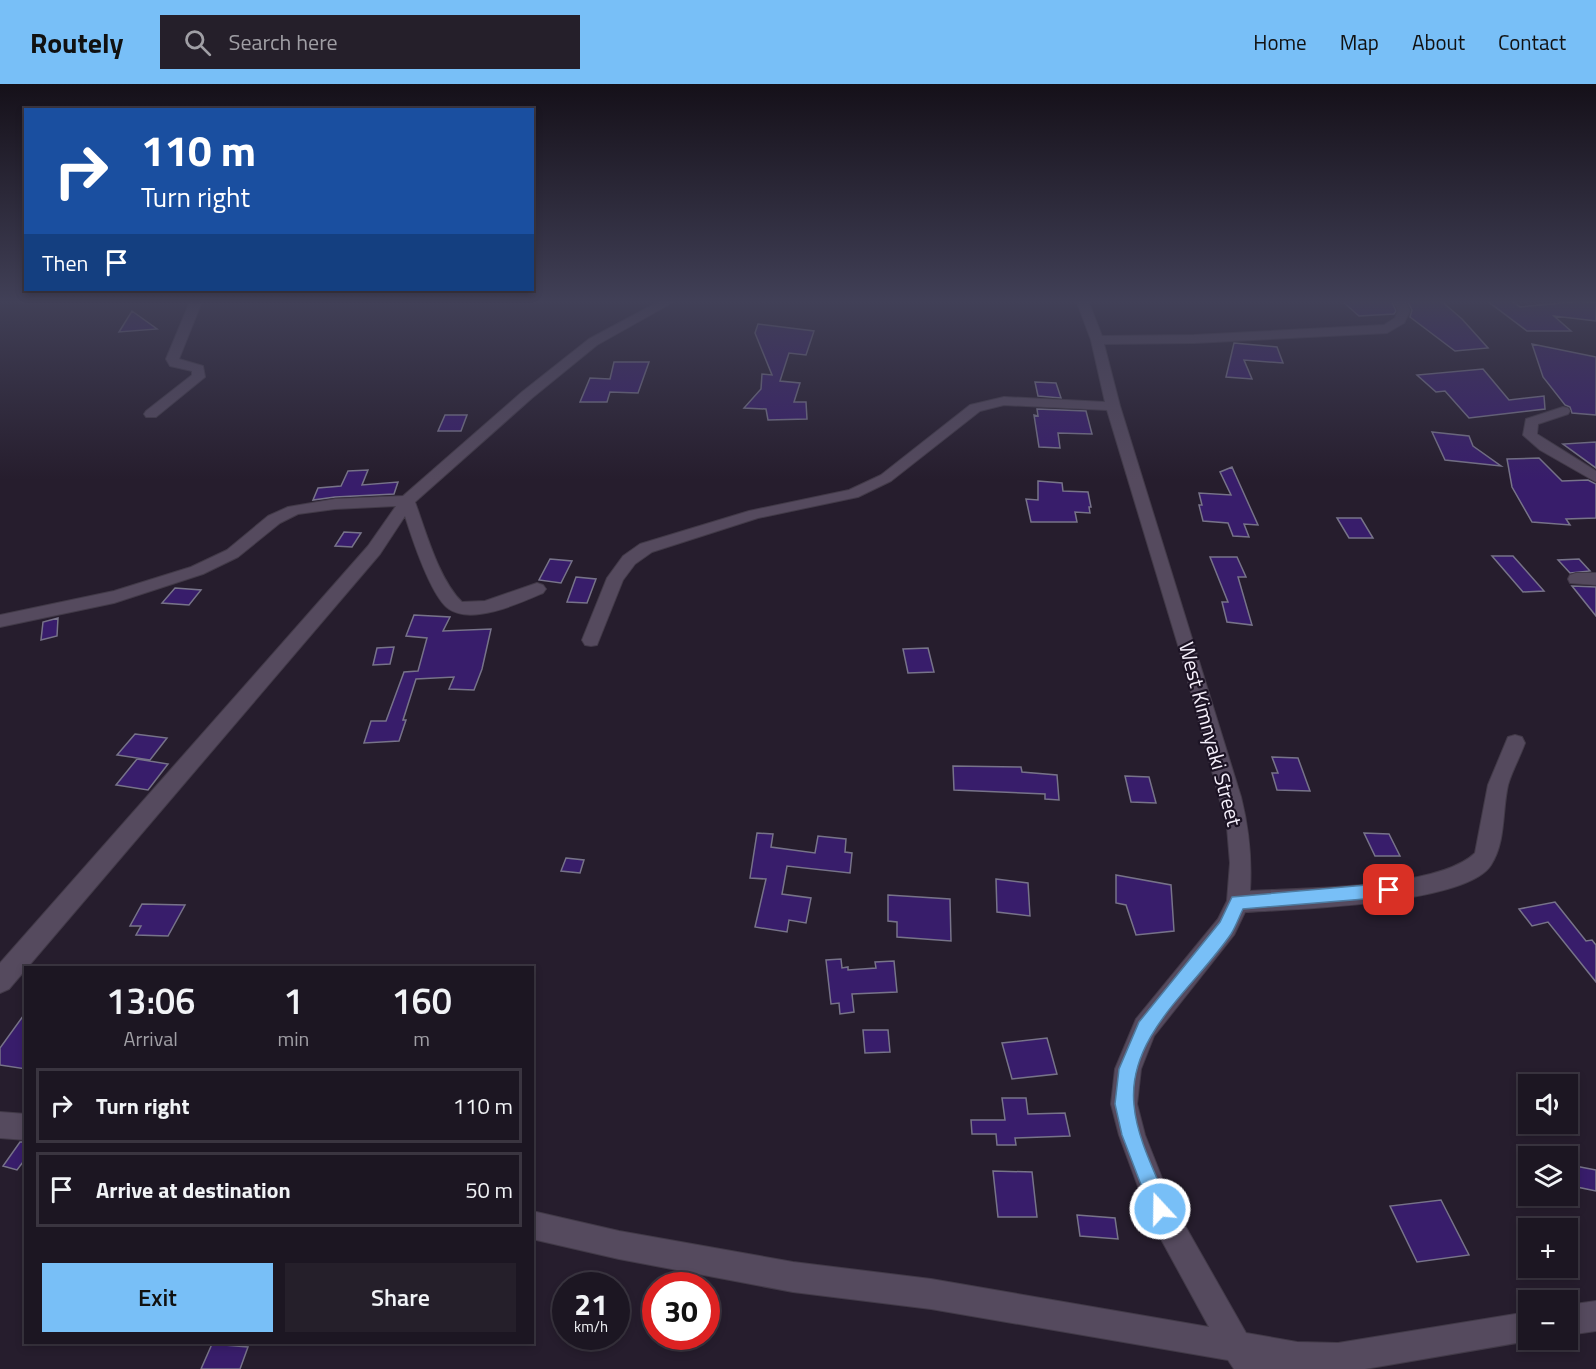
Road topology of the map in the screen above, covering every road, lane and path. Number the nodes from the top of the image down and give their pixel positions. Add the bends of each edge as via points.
1 (173, 360) edge
2 (571, 360) edge
3 (1102, 360) edge
4 (1113, 406) junction
5 (1563, 411) dead end
6 (151, 414) dead end
7 (1596, 477) edge
8 (407, 501) junction
9 (1576, 579) dead end
10 (1596, 579) edge
11 (537, 589) dead end
12 (0, 621) edge
13 (591, 640) dead end
14 (1515, 743) dead end
15 (1238, 902) junction
16 (0, 981) edge
17 (0, 1125) edge
18 (24, 1127) edge
19 (534, 1225) edge
20 (1596, 1316) edge
21 (1578, 1319) edge
22 (1518, 1329) edge
23 (1245, 1358) edge

1 - 6 street via 200,373
2 - 8 street
3 - 4 street, West Kimnyaki Street
4 - 13 street via 990,403 975,408 872,486 853,494 755,514 646,548 629,560 615,578
4 - 15 street, West Kimnyaki Street via 1231,797 1241,863
5 - 7 street via 1531,422 1530,435
8 - 11 street via 426,552 454,604 480,607
8 - 12 street via 293,510 266,523 235,552 208,565 91,602
8 - 16 street via 374,550
9 - 10 street
14 - 15 street via 1498,784 1483,860 1464,874 1410,888
15 - 23 street, West Kimnyaki Street via 1226,927 1145,1028 1128,1069 1124,1104 1160,1209
17 - 18 street
19 - 23 street via 618,1245 793,1276 931,1294
20 - 21 street
22 - 23 street via 1338,1358

